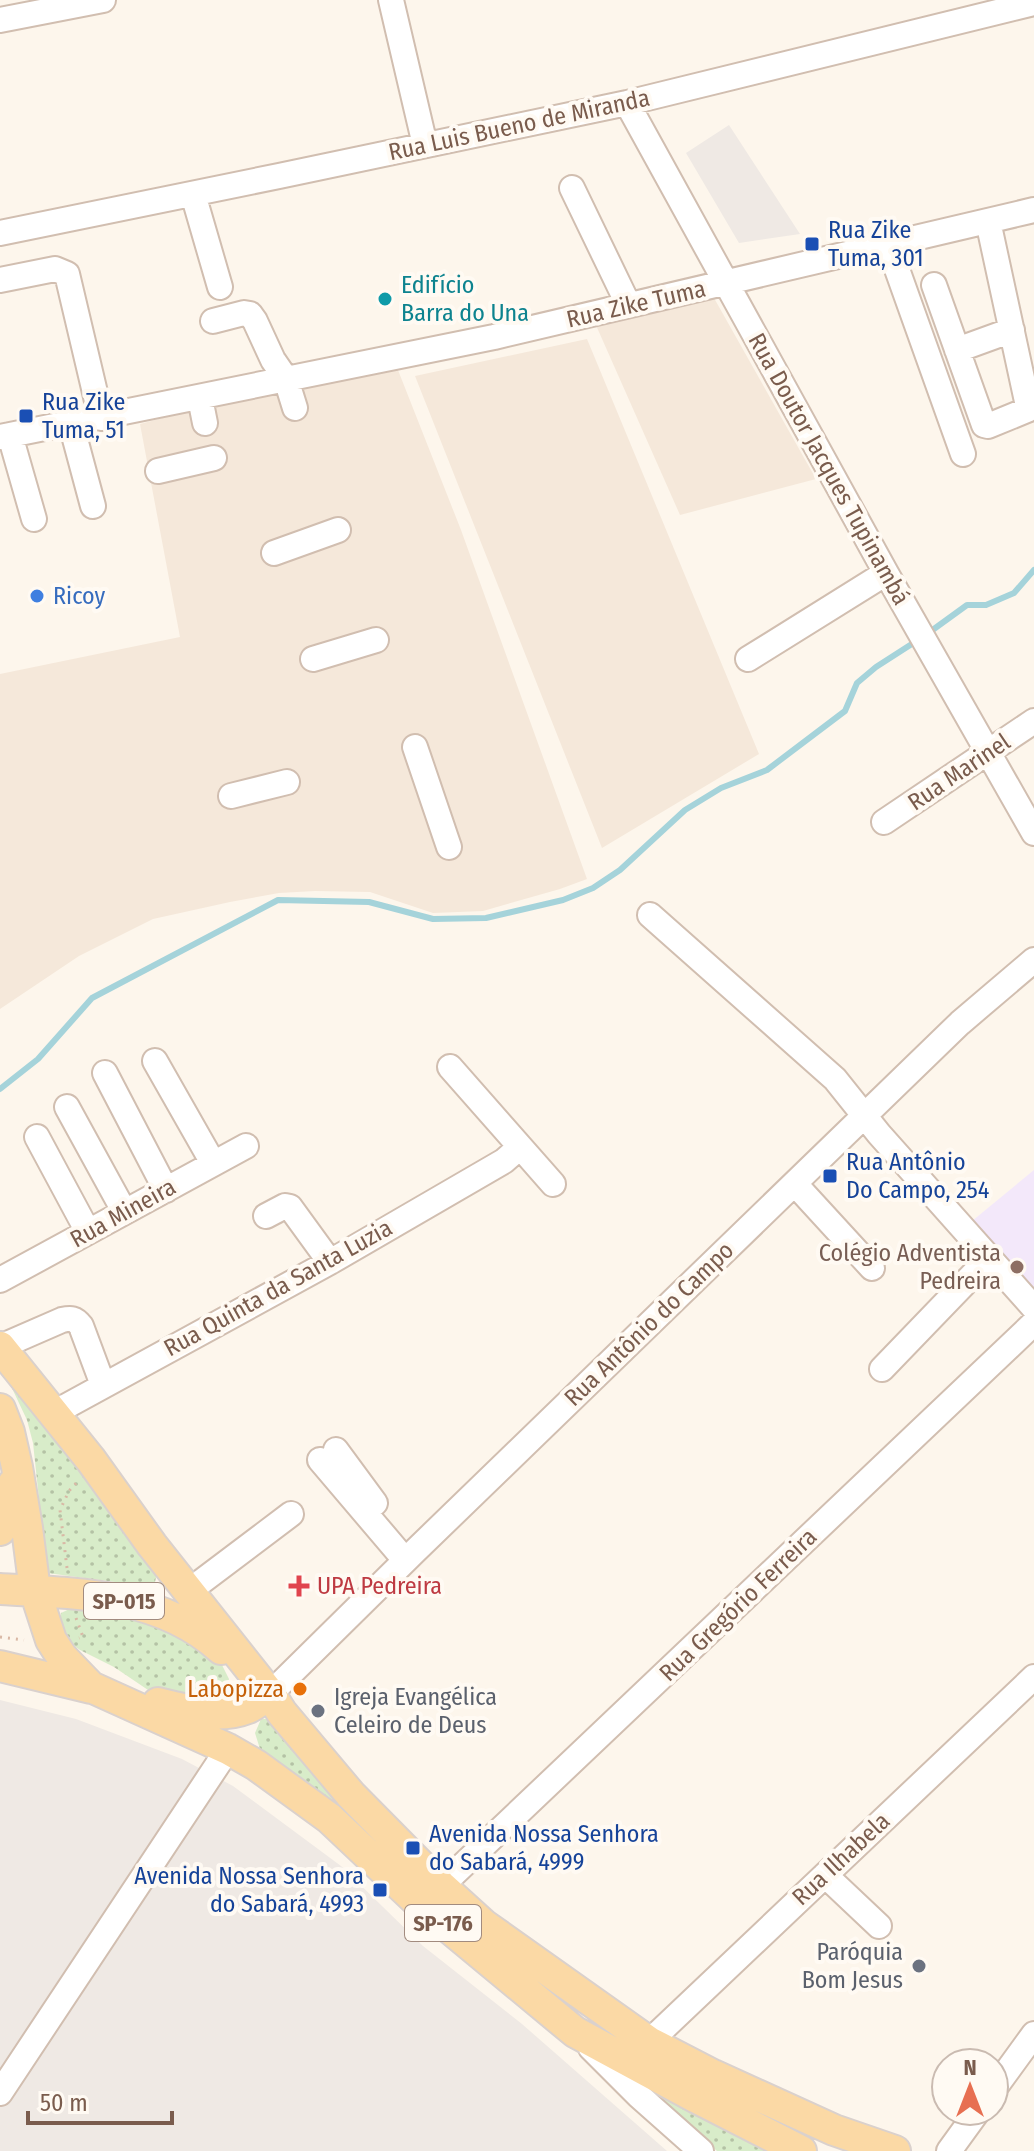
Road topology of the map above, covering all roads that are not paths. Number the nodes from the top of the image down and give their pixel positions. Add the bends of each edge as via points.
1 (103, 0) edge
2 (391, 0) edge
3 (1034, 3) edge
4 (0, 20) edge
5 (627, 103) junction
6 (425, 145) junction
7 (572, 188) dead end
8 (193, 194) junction
9 (1034, 210) edge
10 (988, 221) junction
11 (0, 233) edge
12 (888, 244) junction
13 (0, 280) edge
14 (726, 283) junction
15 (934, 285) dead end
16 (220, 287) dead end
17 (628, 304) junction
18 (213, 321) dead end
19 (1012, 330) junction
20 (957, 350) junction
21 (286, 379) junction
22 (200, 398) junction
23 (295, 408) dead end
24 (101, 418) junction
25 (205, 423) dead end
26 (71, 424) junction
27 (5, 436) edge
28 (963, 454) dead end
29 (214, 458) dead end
30 (158, 471) dead end
31 (93, 506) dead end
32 (34, 519) dead end
33 (338, 530) dead end
34 (274, 553) dead end
35 (886, 573) junction
36 (376, 640) dead end
37 (313, 659) dead end
38 (748, 659) dead end
39 (1034, 721) edge
40 (415, 747) dead end
41 (987, 754) junction
42 (287, 782) dead end
43 (231, 796) dead end
44 (884, 822) dead end
45 (1034, 833) edge
46 (449, 847) dead end
47 (650, 915) dead end
48 (1034, 960) edge
49 (155, 1061) dead end
50 (450, 1067) dead end
51 (105, 1073) dead end
52 (67, 1107) dead end
53 (865, 1116) junction
54 (37, 1137) dead end
55 (246, 1146) dead end
56 (512, 1154) junction
57 (213, 1163) junction
58 (553, 1184) dead end
59 (795, 1184) junction
60 (166, 1190) junction
61 (124, 1211) junction
62 (266, 1216) dead end
63 (88, 1232) junction
64 (988, 1259) junction
65 (330, 1262) junction
66 (872, 1268) dead end
67 (0, 1280) edge
68 (1034, 1308) edge
69 (1034, 1323) edge
70 (0, 1347) edge
71 (882, 1369) dead end
72 (103, 1385) junction
73 (0, 1409) edge
74 (52, 1414) junction
75 (328, 1455) dead end
76 (17, 1467) junction
77 (291, 1514) dead end
78 (0, 1530) edge
79 (410, 1556) junction
80 (0, 1589) edge
81 (35, 1591) junction
82 (189, 1591) junction
83 (0, 1666) edge
84 (1034, 1677) edge
85 (91, 1687) junction
86 (270, 1694) junction
87 (228, 1749) junction
88 (825, 1875) junction
89 (441, 1886) junction
90 (879, 1926) dead end
91 (575, 2032) junction
92 (1034, 2034) edge
93 (649, 2042) junction
94 (1010, 2067) edge
95 (0, 2093) edge
96 (966, 2127) edge
97 (795, 2150) edge
98 (701, 2151) edge
99 (895, 2151) edge
100 (949, 2151) edge

1 - 4 street
2 - 6 street
3 - 5 street, Rua Luis Bueno de Miranda
5 - 6 street, Rua Luis Bueno de Miranda
5 - 14 street, Rua Doutor Jacques Tupinambá
6 - 8 street, Rua Luis Bueno de Miranda
7 - 17 street
8 - 11 street, Rua Luis Bueno de Miranda
8 - 16 street
9 - 10 street, Rua Zike Tuma
10 - 12 street, Rua Zike Tuma
10 - 19 street
12 - 14 street, Rua Zike Tuma
12 - 28 street
13 - 24 street via 55,269 67,274
14 - 17 street, Rua Zike Tuma
14 - 35 street, Rua Doutor Jacques Tupinambá
15 - 20 street
17 - 21 street, Rua Zike Tuma
18 - 21 street via 250,314
19 - 20 street
19 - 20 street via 1028,406 988,426
21 - 22 street, Rua Zike Tuma
21 - 23 street
22 - 24 street, Rua Zike Tuma
22 - 25 street
24 - 26 street, Rua Zike Tuma
26 - 27 street, Rua Zike Tuma
26 - 31 street
27 - 32 street
29 - 30 street
33 - 34 street
35 - 38 street
35 - 41 street, Rua Doutor Jacques Tupinambá
36 - 37 street
39 - 41 street, Rua Marinel
40 - 46 street
41 - 44 street, Rua Marinel
41 - 45 street, Rua Doutor Jacques Tupinambá
42 - 43 street
47 - 53 street via 835,1079
48 - 53 street, Rua Antônio do Campo
49 - 57 street
50 - 56 street
51 - 60 street
52 - 61 street
53 - 59 street, Rua Antônio do Campo
53 - 64 street
54 - 63 street
55 - 57 street, Rua Mineira
56 - 58 street
56 - 65 street, Rua Quinta da Santa Luzia
57 - 60 street, Rua Mineira
59 - 66 street
59 - 79 street, Rua Antônio do Campo
60 - 61 street, Rua Mineira
61 - 63 street, Rua Mineira
62 - 65 street via 290,1207
63 - 67 street, Rua Mineira
64 - 68 street
64 - 71 street
65 - 72 street, Rua Quinta da Santa Luzia
69 - 89 street, Rua Gregório Ferreira
70 - 72 street via 62,1320 76,1320
70 - 74 main road
72 - 74 street, Rua Quinta da Santa Luzia
73 - 76 main road
74 - 82 main road
75 - 79 street
76 - 78 main road
76 - 81 main road
77 - 82 street
79 - 86 street, Rua Antônio do Campo
80 - 81 main road, SP-015
81 - 85 main road via 51,1640
81 - 86 main road, SP-015 via 110,1597 152,1608 206,1636
82 - 86 main road
83 - 85 main road
84 - 88 street, Rua Ilhabela
85 - 86 main road via 207,1714 248,1708
85 - 87 main road, SP-176
86 - 89 main road, SP-176 via 351,1795
87 - 91 main road, SP-176 via 329,1818 418,1902
87 - 95 street
88 - 90 street
88 - 93 street, Rua Ilhabela
89 - 93 main road, SP-176 via 484,1925
91 - 97 main road, SP-176
91 - 98 street
92 - 94 street
93 - 99 main road, SP-176 via 834,2130
96 - 100 street

